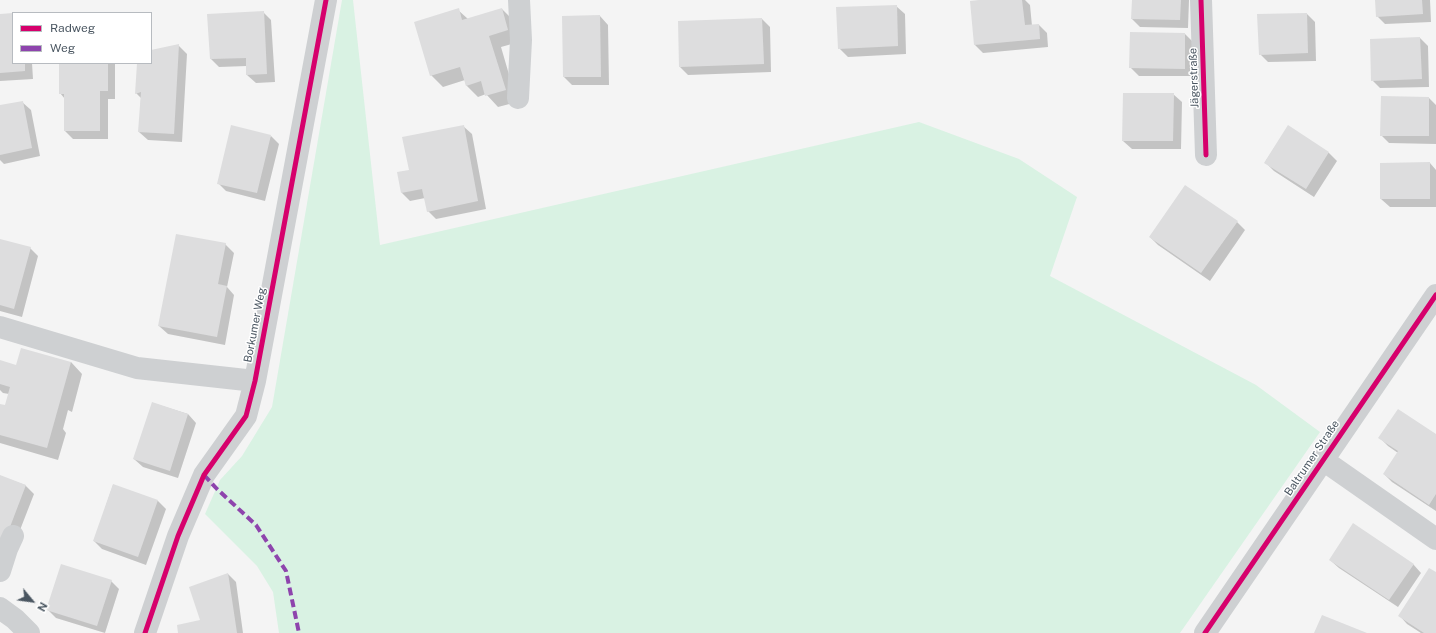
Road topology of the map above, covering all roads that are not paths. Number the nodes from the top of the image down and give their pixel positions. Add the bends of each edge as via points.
1 (326, 0) edge
2 (519, 0) edge
3 (1201, 0) edge
4 (518, 98) dead end
5 (1206, 155) dead end
6 (1436, 295) edge
7 (0, 327) edge
8 (255, 381) junction
9 (1323, 460) junction
10 (13, 536) dead end
11 (1436, 539) edge
12 (0, 571) edge
13 (0, 608) edge
14 (29, 633) edge
15 (145, 633) edge
16 (1205, 633) edge

1 - 8 street, Borkumer Weg
2 - 4 street via 521,40
3 - 5 street, Jägerstraße
6 - 9 street, Baltrumer Straße
7 - 8 street via 137,368
8 - 15 street, Borkumer Weg via 246,416 204,474 178,536
9 - 11 street
9 - 16 street, Baltrumer Straße
10 - 12 street
13 - 14 street

